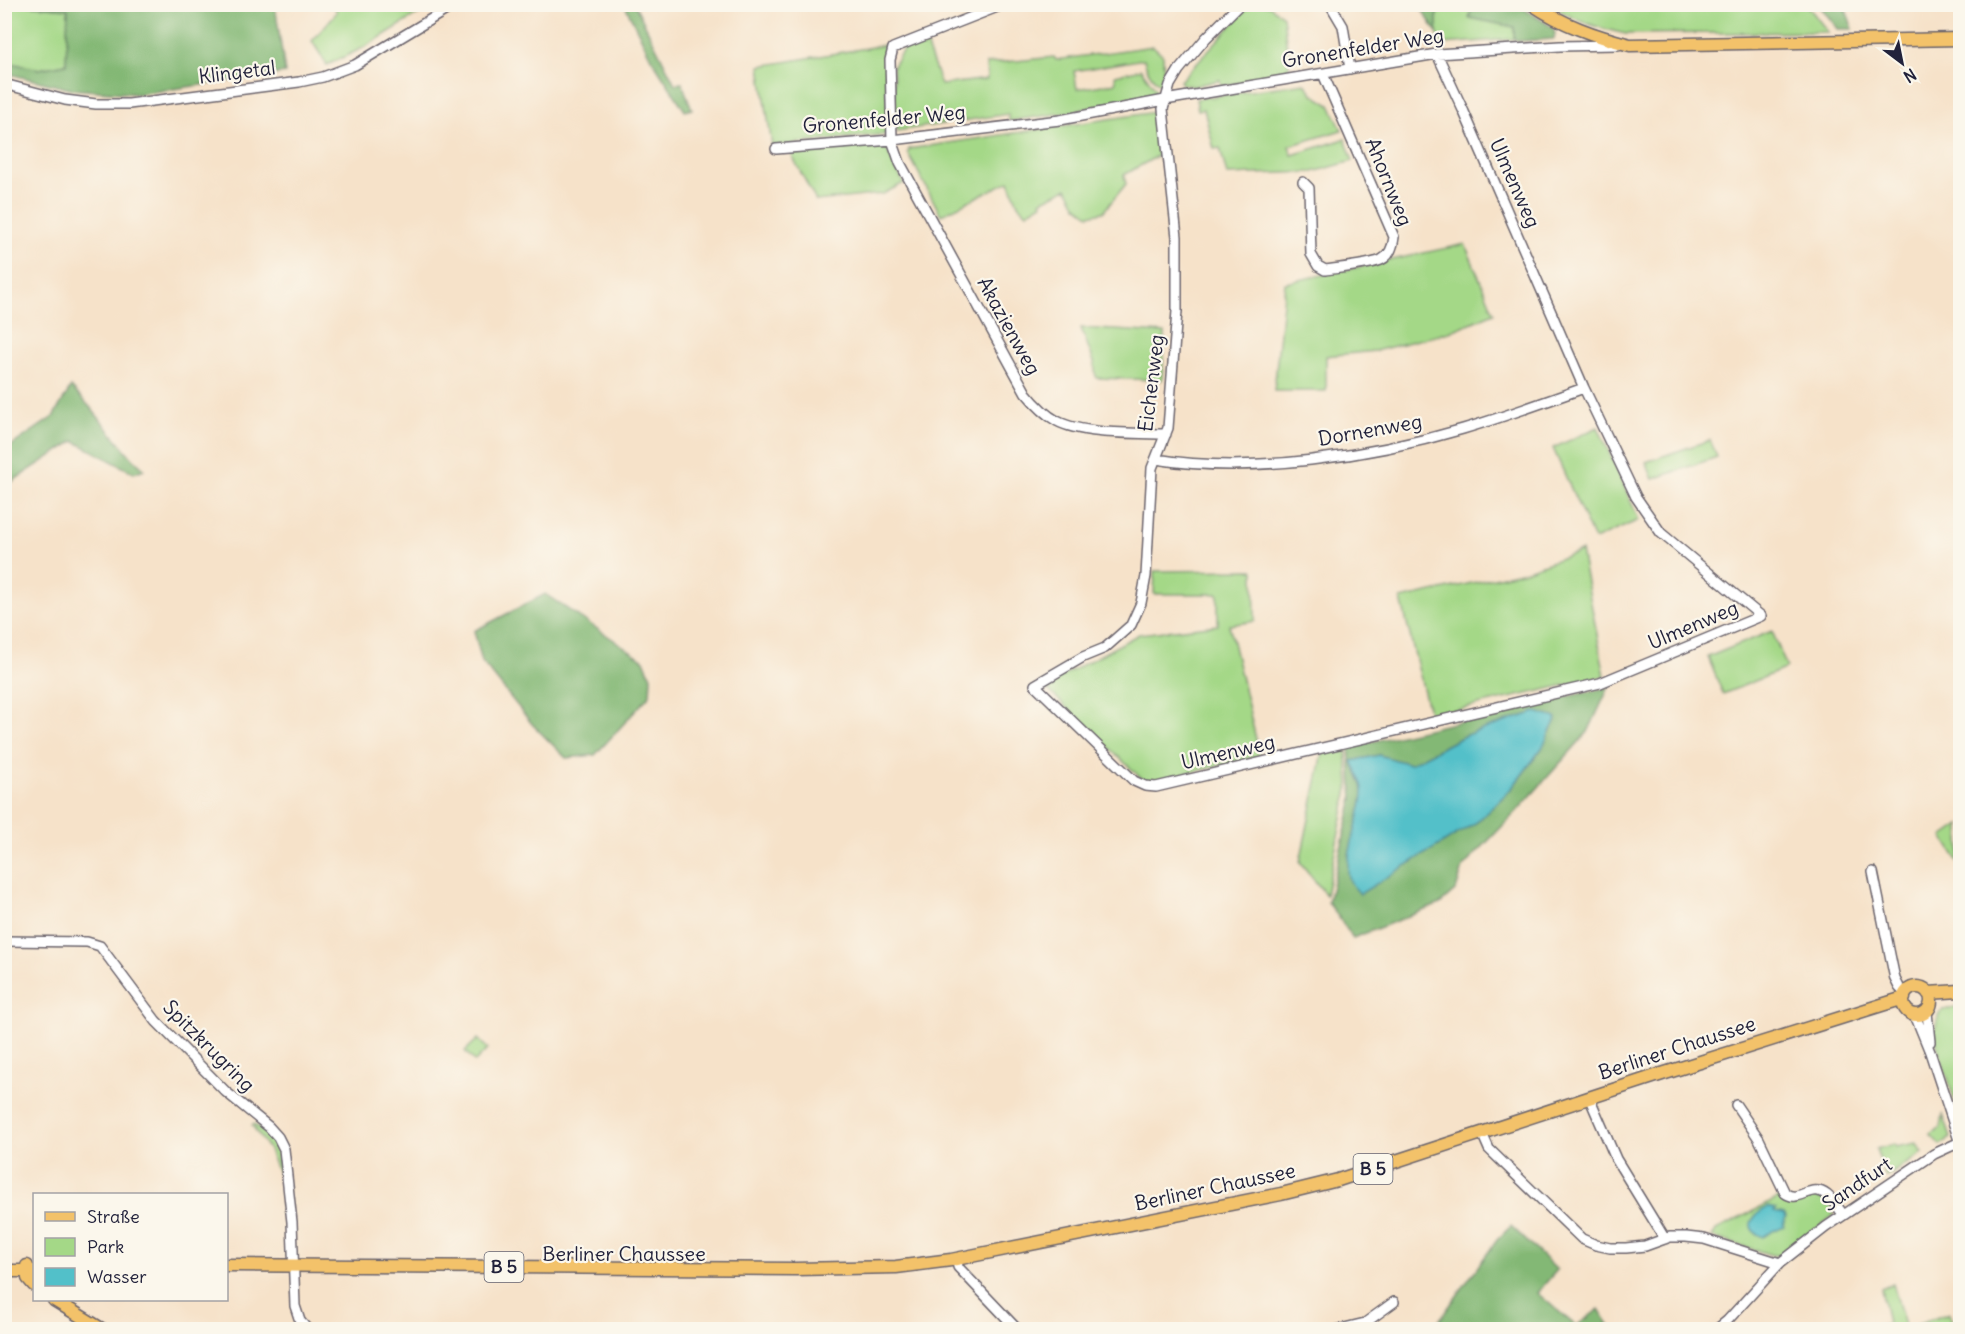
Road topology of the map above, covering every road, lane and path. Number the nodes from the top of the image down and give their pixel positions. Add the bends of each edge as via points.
1 (456, 4) edge
2 (1005, 4) edge
3 (1240, 4) edge
4 (1330, 4) edge
5 (1532, 4) edge
6 (1960, 39) edge
7 (1630, 45) junction
8 (1437, 54) junction
9 (1350, 69) junction
10 (1323, 74) junction
11 (4, 84) edge
12 (1165, 100) junction
13 (892, 140) junction
14 (776, 149) dead end
15 (1303, 182) dead end
16 (1584, 388) junction
17 (1166, 434) junction
18 (1156, 459) junction
19 (1035, 685) joint
20 (1873, 872) dead end
21 (4, 941) edge
22 (1960, 991) edge
23 (1960, 996) edge
24 (1929, 1003) junction
25 (1907, 1004) junction
26 (1930, 1052) junction
27 (1589, 1098) junction
28 (1736, 1105) dead end
29 (1482, 1133) junction
30 (1960, 1142) edge
31 (1843, 1214) junction
32 (1665, 1239) junction
33 (955, 1262) junction
34 (1780, 1263) junction
35 (4, 1265) edge
36 (228, 1265) edge
37 (31, 1268) edge
38 (294, 1269) junction
39 (4, 1271) edge
40 (228, 1272) edge
41 (33, 1284) edge
42 (58, 1301) edge
43 (1394, 1302) dead end
44 (103, 1329) edge
45 (308, 1329) edge
46 (1018, 1329) edge
47 (1336, 1329) edge
48 (1716, 1329) edge

1 - 11 street, Klingetal via 355,65 299,82 129,104 65,100
2 - 13 street via 892,48
3 - 12 street via 1179,70
4 - 9 street via 1343,26
5 - 7 main road via 1586,32
6 - 7 main road, Gronenfelder Weg
7 - 8 street, Gronenfelder Weg
8 - 9 street, Gronenfelder Weg
8 - 16 street, Ulmenweg
9 - 10 street, Gronenfelder Weg
10 - 12 street, Gronenfelder Weg
10 - 15 street, Ahornweg via 1394,237 1390,252 1382,260 1325,270 1318,266 1311,254 1309,188
12 - 13 street, Gronenfelder Weg via 1060,120
12 - 17 street, Eichenweg via 1177,237 1178,311
13 - 14 street, Gronenfelder Weg
13 - 17 street, Akazienweg via 900,163 984,318 1026,393 1040,410 1079,429
16 - 18 street, Dornenweg via 1460,430 1352,454 1275,464
16 - 19 street, Ulmenweg via 1647,515 1661,533 1761,616 1600,683 1156,787 1134,781
17 - 18 street, Eichenweg
18 - 19 street, Eichenweg via 1152,468 1146,576 1141,603 1131,625 1105,648
20 - 25 street via 1895,979
21 - 38 street, Spitzkrugring via 87,942 100,946 156,1021 226,1092 278,1137 284,1149
22 - 24 main road
23 - 24 main road
24 - 25 main road via 1920,1015
24 - 25 main road via 1918,988 1911,989
24 - 26 street
25 - 26 street
25 - 27 main road, Berliner Chaussee / B 5 via 1808,1027
26 - 30 street
27 - 29 main road, Berliner Chaussee / B 5
27 - 32 street via 1616,1159
28 - 31 street via 1759,1139 1785,1194 1795,1197 1820,1191
29 - 32 street via 1489,1149 1582,1239 1610,1248 1645,1246
29 - 33 main road, Berliner Chaussee / B 5 via 1307,1189
30 - 31 street, Sandfurt via 1934,1154
31 - 34 street, Sandfurt
32 - 34 street via 1704,1239
33 - 38 main road, Berliner Chaussee / B 5 via 796,1269
33 - 46 street
34 - 48 street, Sandfurt
35 - 37 main road
36 - 38 main road, Berliner Chaussee / B 5
37 - 39 main road
37 - 41 main road via 28,1278
38 - 40 main road, Berliner Chaussee / B 5
38 - 45 street via 295,1306 300,1321
42 - 44 main road
43 - 47 street via 1365,1323

